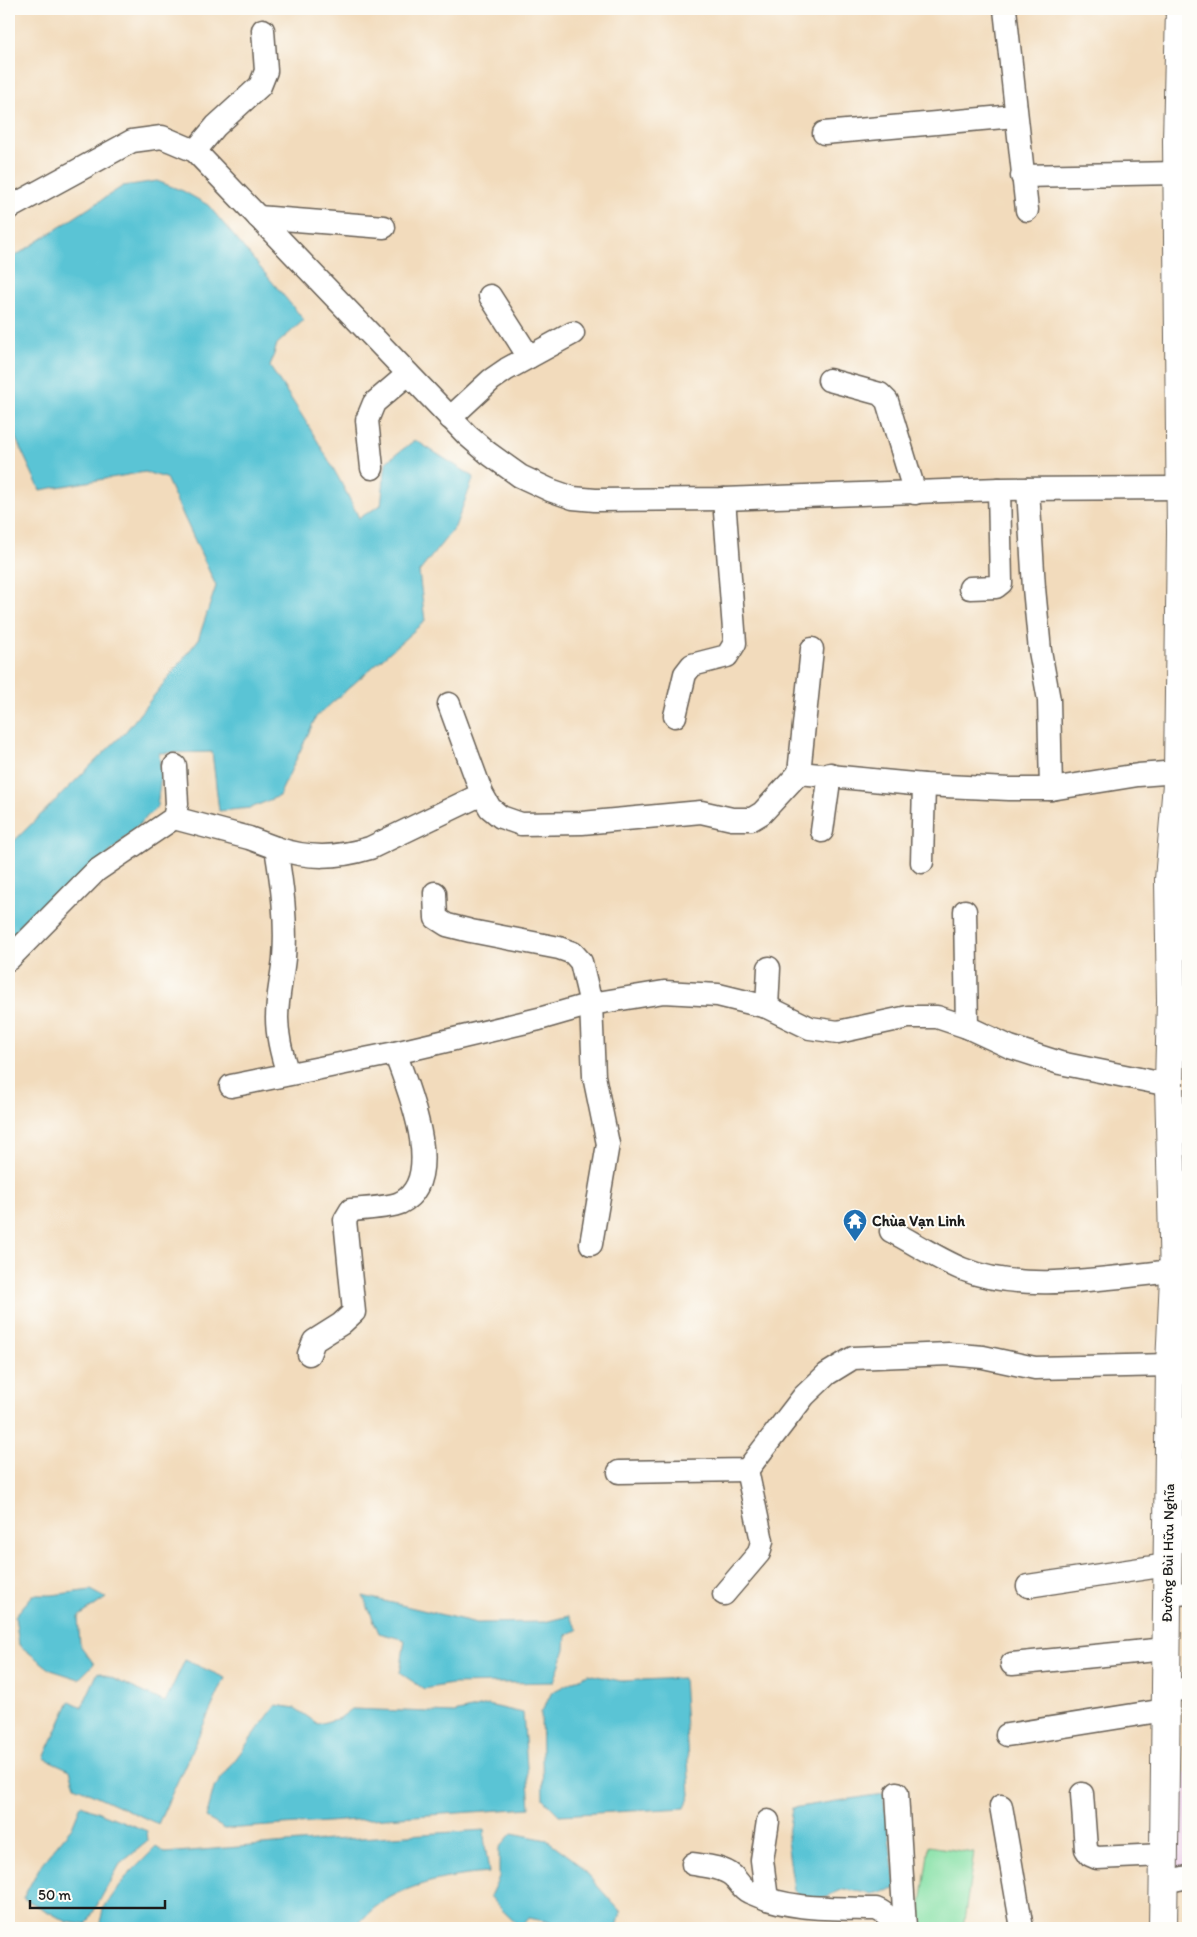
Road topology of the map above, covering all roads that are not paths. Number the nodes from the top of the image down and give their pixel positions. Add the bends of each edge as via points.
1 (1004, 9) edge
2 (1180, 9) edge
3 (263, 30) dead end
4 (1015, 116) junction
5 (824, 133) dead end
6 (1183, 141) edge
7 (195, 151) junction
8 (1177, 173) junction
9 (1022, 176) junction
10 (9, 208) edge
11 (1027, 210) dead end
12 (258, 216) junction
13 (1183, 216) edge
14 (384, 227) dead end
15 (490, 296) dead end
16 (573, 333) dead end
17 (529, 357) junction
18 (408, 374) junction
19 (829, 380) dead end
20 (450, 418) junction
21 (1184, 462) edge
22 (372, 468) dead end
23 (999, 489) junction
24 (1028, 489) junction
25 (915, 494) junction
26 (724, 499) junction
27 (970, 588) dead end
28 (1184, 592) edge
29 (812, 649) dead end
30 (449, 704) dead end
31 (675, 716) dead end
32 (1183, 732) edge
33 (175, 766) dead end
34 (1178, 772) junction
35 (799, 773) junction
36 (830, 774) junction
37 (924, 785) junction
38 (1051, 789) junction
39 (482, 794) junction
40 (174, 818) junction
41 (822, 831) dead end
42 (276, 848) junction
43 (922, 862) dead end
44 (436, 893) dead end
45 (965, 910) dead end
46 (9, 958) edge
47 (769, 968) dead end
48 (1180, 1001) edge
49 (591, 1004) junction
50 (767, 1007) junction
51 (967, 1027) junction
52 (395, 1053) junction
53 (288, 1074) junction
54 (1169, 1085) junction
55 (231, 1086) dead end
56 (891, 1231) dead end
57 (590, 1244) dead end
58 (1179, 1274) edge
59 (309, 1354) dead end
60 (1170, 1365) junction
61 (747, 1470) junction
62 (619, 1472) dead end
63 (1178, 1528) edge
64 (1167, 1565) junction
65 (1028, 1586) dead end
66 (724, 1594) dead end
67 (1178, 1594) edge
68 (1166, 1649) junction
69 (1012, 1664) dead end
70 (1173, 1697) edge
71 (1007, 1735) dead end
72 (898, 1793) dead end
73 (1082, 1794) dead end
74 (1000, 1806) dead end
75 (768, 1821) dead end
76 (1163, 1856) junction
77 (693, 1864) dead end
78 (1176, 1880) edge
79 (767, 1899) junction
80 (893, 1928) edge
81 (905, 1928) edge
82 (1022, 1928) edge
83 (1163, 1928) edge

1 - 4 street
2 - 6 main road, Đường Bùi Hữu Nghĩa
3 - 7 street via 266,71 260,86 216,126
4 - 5 street
4 - 9 street
6 - 8 main road, Đường Bùi Hữu Nghĩa
7 - 10 street via 162,137 132,141
7 - 12 street
8 - 9 street
8 - 13 main road, Đường Bùi Hữu Nghĩa
9 - 11 street
12 - 14 street
12 - 18 street
13 - 21 main road, Đường Bùi Hữu Nghĩa
15 - 17 street
16 - 17 street
17 - 20 street via 491,380
18 - 20 street
18 - 22 street via 374,403 367,420
19 - 25 street via 880,394 887,401
20 - 26 street via 488,453 520,476 573,498 626,501
21 - 24 street
21 - 28 main road, Đường Bùi Hữu Nghĩa
23 - 24 street
23 - 25 street
23 - 27 street via 1001,583 996,587
24 - 38 street via 1036,615 1048,700
25 - 26 street
26 - 31 street via 735,643 728,656 692,664 685,674
28 - 32 main road, Đường Bùi Hữu Nghĩa
29 - 35 street
30 - 39 street
32 - 34 main road, Đường Bùi Hữu Nghĩa
33 - 40 street via 177,804
34 - 38 street
34 - 48 main road, Đường Bùi Hữu Nghĩa via 1169,880
35 - 36 street
35 - 39 street via 762,813 752,819 732,819 700,812 582,823 521,824 490,808
36 - 37 street
36 - 41 street
37 - 38 street
37 - 43 street
39 - 42 street via 351,854 296,855
40 - 42 street
40 - 46 street via 96,871
42 - 53 street via 283,889 284,927 284,957 276,1018 279,1048
44 - 49 street via 436,918 447,925 573,953 581,962
45 - 51 street
47 - 50 street
48 - 54 main road, Đường Bùi Hữu Nghĩa
49 - 50 street via 664,992 718,996
49 - 52 street
49 - 57 street via 594,1076 608,1144
50 - 51 street via 810,1028 838,1032 908,1017 937,1017
51 - 54 street via 1060,1063
52 - 53 street
52 - 59 street via 409,1090 422,1143 422,1170 417,1189 400,1203 351,1210 345,1220 354,1312 314,1340
53 - 55 street
54 - 58 main road, Đường Bùi Hữu Nghĩa
56 - 58 street via 962,1269 991,1277 1038,1284
58 - 60 main road, Đường Bùi Hữu Nghĩa
60 - 61 street via 1035,1368 949,1354 853,1358 827,1374 804,1396
60 - 63 main road, Đường Bùi Hữu Nghĩa
61 - 62 street
61 - 66 street via 762,1541 759,1553
63 - 64 main road, Đường Bùi Hữu Nghĩa
64 - 65 street
64 - 67 main road, Đường Bùi Hữu Nghĩa
67 - 68 main road, Đường Bùi Hữu Nghĩa
68 - 69 street
68 - 70 main road, Đường Bùi Hữu Nghĩa
70 - 71 street
70 - 76 main road, Đường Bùi Hữu Nghĩa
72 - 81 street
73 - 76 street via 1086,1849 1090,1855 1097,1858
74 - 82 street
75 - 79 street via 762,1860
76 - 78 main road, Đường Bùi Hữu Nghĩa
77 - 79 street via 716,1868 731,1875 747,1891
78 - 83 main road, Đường Bùi Hữu Nghĩa
79 - 80 street via 810,1909 876,1909 884,1912

